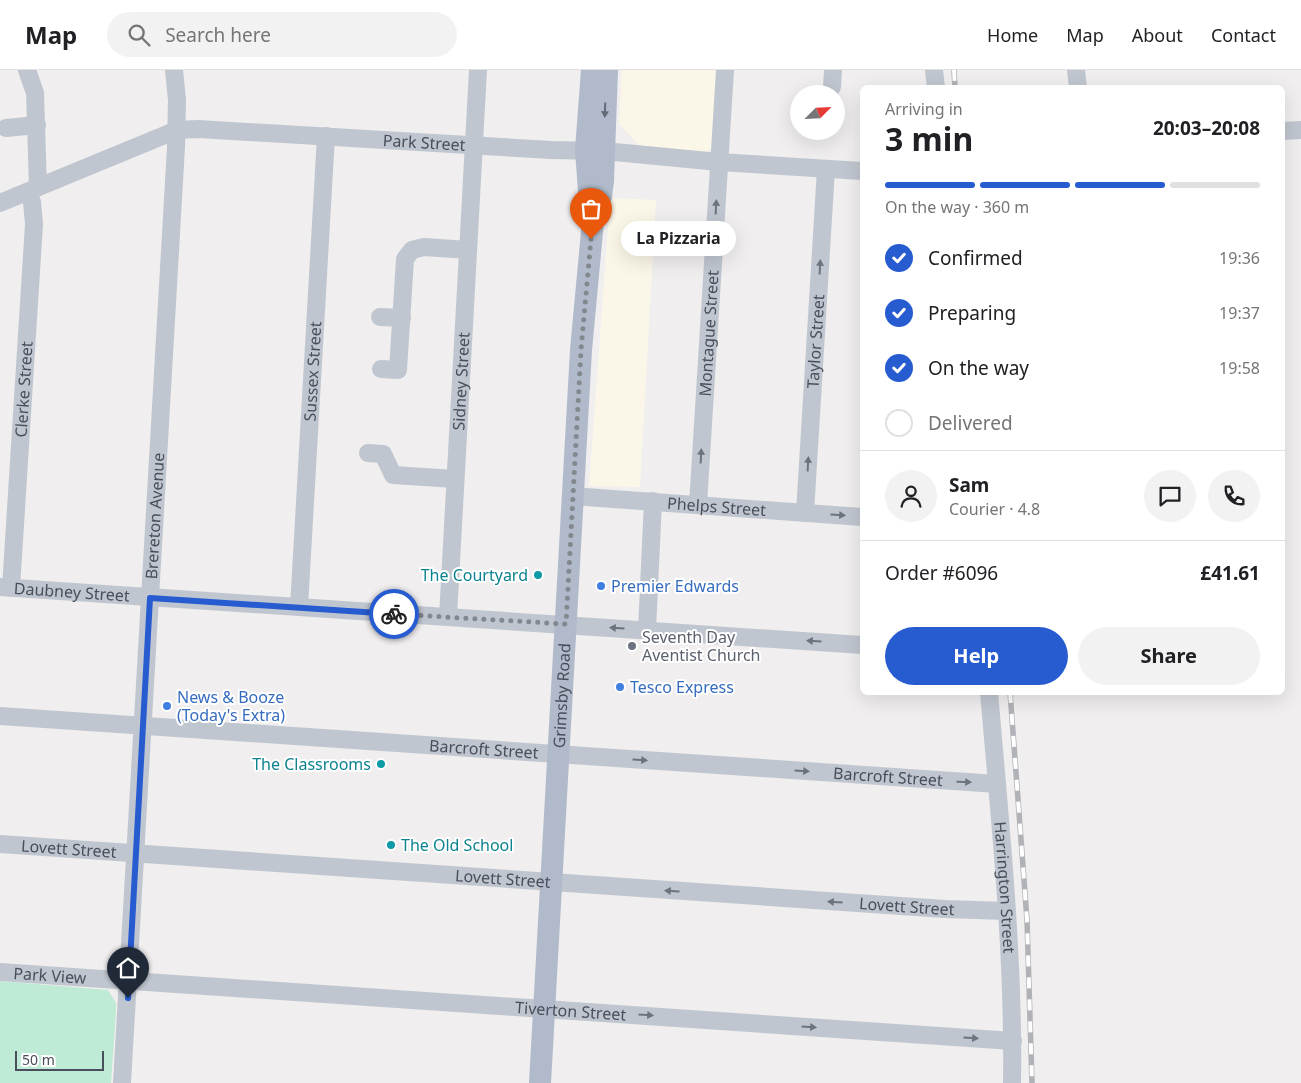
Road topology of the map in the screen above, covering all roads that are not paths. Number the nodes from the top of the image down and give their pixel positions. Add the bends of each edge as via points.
1 (27, 70) edge
2 (174, 70) edge
3 (478, 70) edge
4 (592, 70) edge
5 (607, 70) edge
6 (725, 70) edge
7 (934, 70) edge
8 (1076, 70) edge
9 (936, 85) edge
10 (1078, 85) edge
11 (37, 125) junction
12 (6, 128) dead end
13 (177, 130) junction
14 (1301, 130) edge
15 (1285, 131) edge
16 (326, 136) junction
17 (474, 145) junction
18 (595, 150) junction
19 (719, 162) junction
20 (826, 168) junction
21 (860, 171) edge
22 (33, 190) junction
23 (0, 203) edge
24 (468, 250) junction
25 (380, 317) dead end
26 (402, 318) junction
27 (381, 369) dead end
28 (368, 453) dead end
29 (455, 479) junction
30 (572, 496) junction
31 (653, 501) junction
32 (698, 505) junction
33 (805, 513) junction
34 (860, 517) edge
35 (6, 587) edge
36 (150, 598) junction
37 (299, 607) junction
38 (448, 617) junction
39 (566, 624) junction
40 (647, 630) junction
41 (860, 645) edge
42 (989, 695) edge
43 (0, 716) edge
44 (143, 726) junction
45 (558, 755) junction
46 (997, 784) junction
47 (0, 844) edge
48 (135, 852) junction
49 (550, 881) junction
50 (1006, 911) junction
51 (0, 972) edge
52 (129, 981) junction
53 (544, 1008) junction
54 (1013, 1041) junction
55 (122, 1083) edge
56 (540, 1083) edge
57 (1012, 1083) edge

1 - 11 street, Clerke Street via 35,94
2 - 13 street, Brereton Avenue
3 - 17 street, Sidney Street
4 - 18 main road
5 -> 18 main road
6 - 19 street, Montague Street
7 - 9 street
8 - 10 street
11 - 12 street
11 - 22 street, Clerke Street
13 - 16 street, Park Street
13 - 22 street, Park Street
13 - 36 street, Brereton Avenue
14 - 15 street
16 - 17 street, Park Street
16 - 37 street, Sussex Street
17 - 18 street, Park Street
17 - 24 street, Sidney Street
18 - 19 street, Park Street
18 - 30 main road, Grimsby Road via 588,195 593,221
19 - 20 street, Park Street
32 -> 19 street, Montague Street
20 - 21 street, Park Street
33 -> 20 street, Taylor Street
22 - 23 street, Park Street
22 - 35 street, Clerke Street via 34,224
24 - 26 street via 424,247 412,250 405,259
24 - 29 street, Sidney Street
25 - 26 street
26 - 27 street via 398,370
28 - 29 street via 383,454 393,475
29 - 38 street, Sidney Street
30 - 31 street, Phelps Street
30 - 39 main road, Grimsby Road
31 - 32 street, Phelps Street
31 - 40 street
32 - 33 street, Phelps Street
33 -> 34 street, Phelps Street
35 - 36 street, Daubney Street
36 - 37 street, Daubney Street
36 - 44 street, Brereton Avenue
37 - 38 street, Daubney Street
38 - 39 street, Daubney Street
40 -> 39 street, Daubney Street
39 - 45 main road, Grimsby Road
41 -> 40 street, Daubney Street
42 - 46 street, Harrington Street
43 - 44 street, Barcroft Street
44 - 45 street, Barcroft Street
44 - 48 street, Brereton Avenue
45 -> 46 street, Barcroft Street
45 - 49 main road, Grimsby Road
46 - 50 street, Harrington Street
47 - 48 street, Lovett Street
48 - 49 street, Lovett Street
48 - 52 street, Brereton Avenue
50 -> 49 street, Lovett Street
49 - 53 main road, Grimsby Road
50 - 54 street, Harrington Street
51 - 52 street, Park View
52 - 53 street, Tiverton Street
52 - 55 street, Brereton Avenue
53 -> 54 street, Tiverton Street
53 - 56 main road, Grimsby Road
54 - 57 street, Harrington Street

